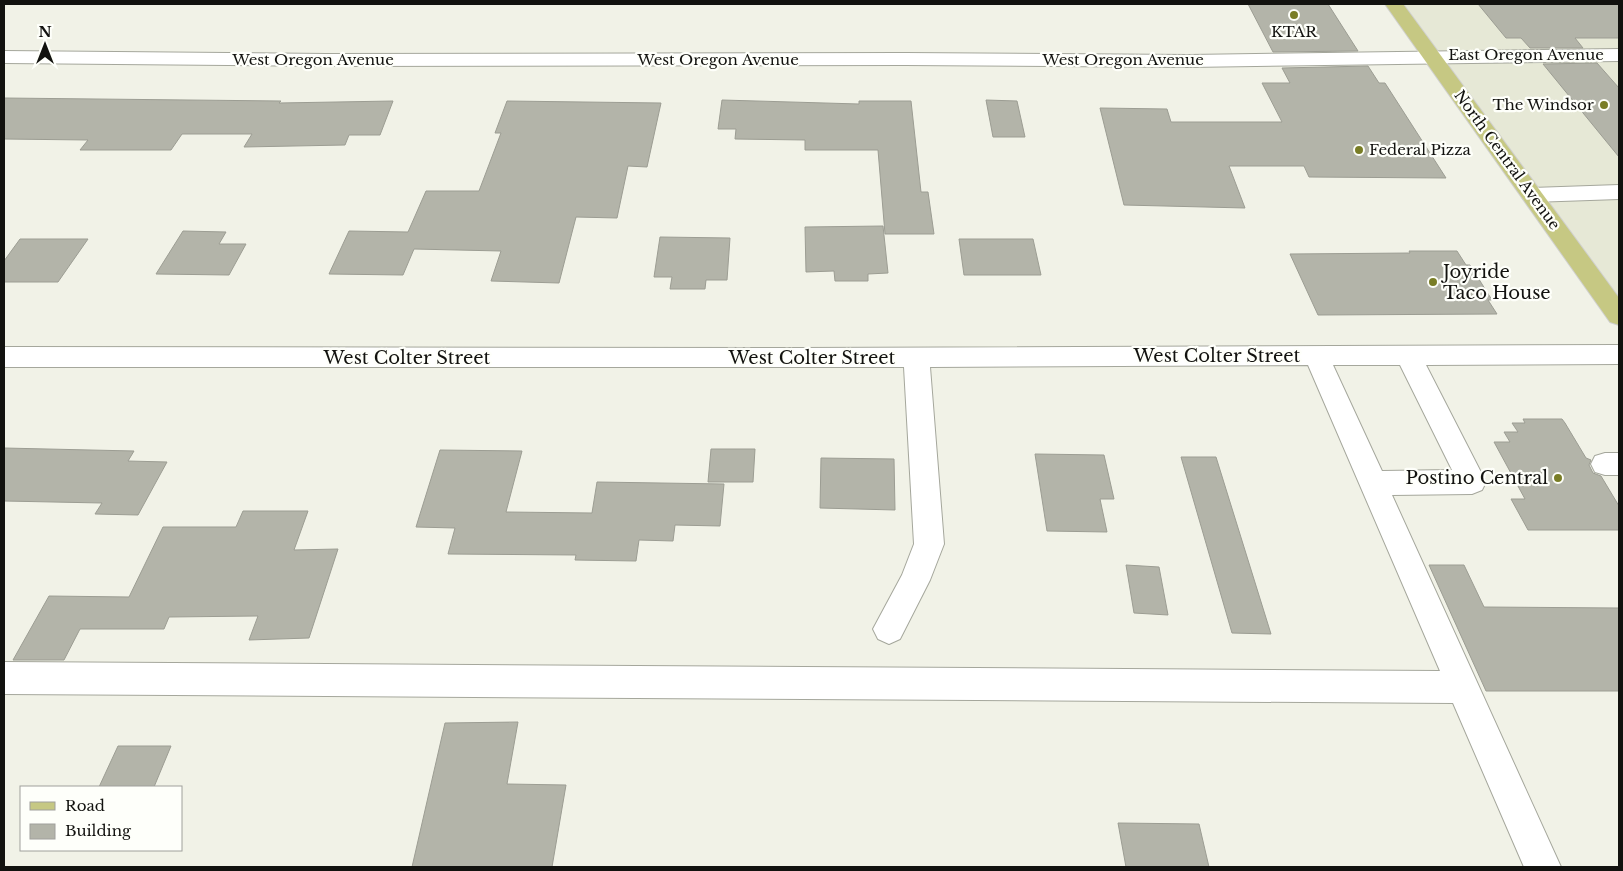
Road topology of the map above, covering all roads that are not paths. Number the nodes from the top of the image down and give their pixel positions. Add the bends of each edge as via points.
1 (1394, 4) edge
2 (1619, 55) edge
3 (1432, 56) junction
4 (4, 57) edge
5 (1619, 192) edge
6 (1532, 195) junction
7 (1619, 316) edge
8 (1619, 354) edge
9 (1316, 355) junction
10 (1408, 355) junction
11 (4, 357) edge
12 (916, 358) junction
13 (1373, 484) junction
14 (889, 629) dead end
15 (4, 678) edge
16 (1463, 687) junction
17 (1543, 867) edge

1 - 3 main road, North Central Avenue
2 - 3 street, East Oregon Avenue
3 - 4 street, West Oregon Avenue via 1181,61
3 - 6 main road, North Central Avenue
5 - 6 street
6 - 7 main road, North Central Avenue
8 - 10 street, West Colter Street
9 - 10 street, West Colter Street
9 - 12 street, West Colter Street
9 - 13 street
10 - 13 street via 1472,482
11 - 12 street, West Colter Street
12 - 14 street via 929,544 915,580
13 - 16 street
15 - 16 street
16 - 17 street

